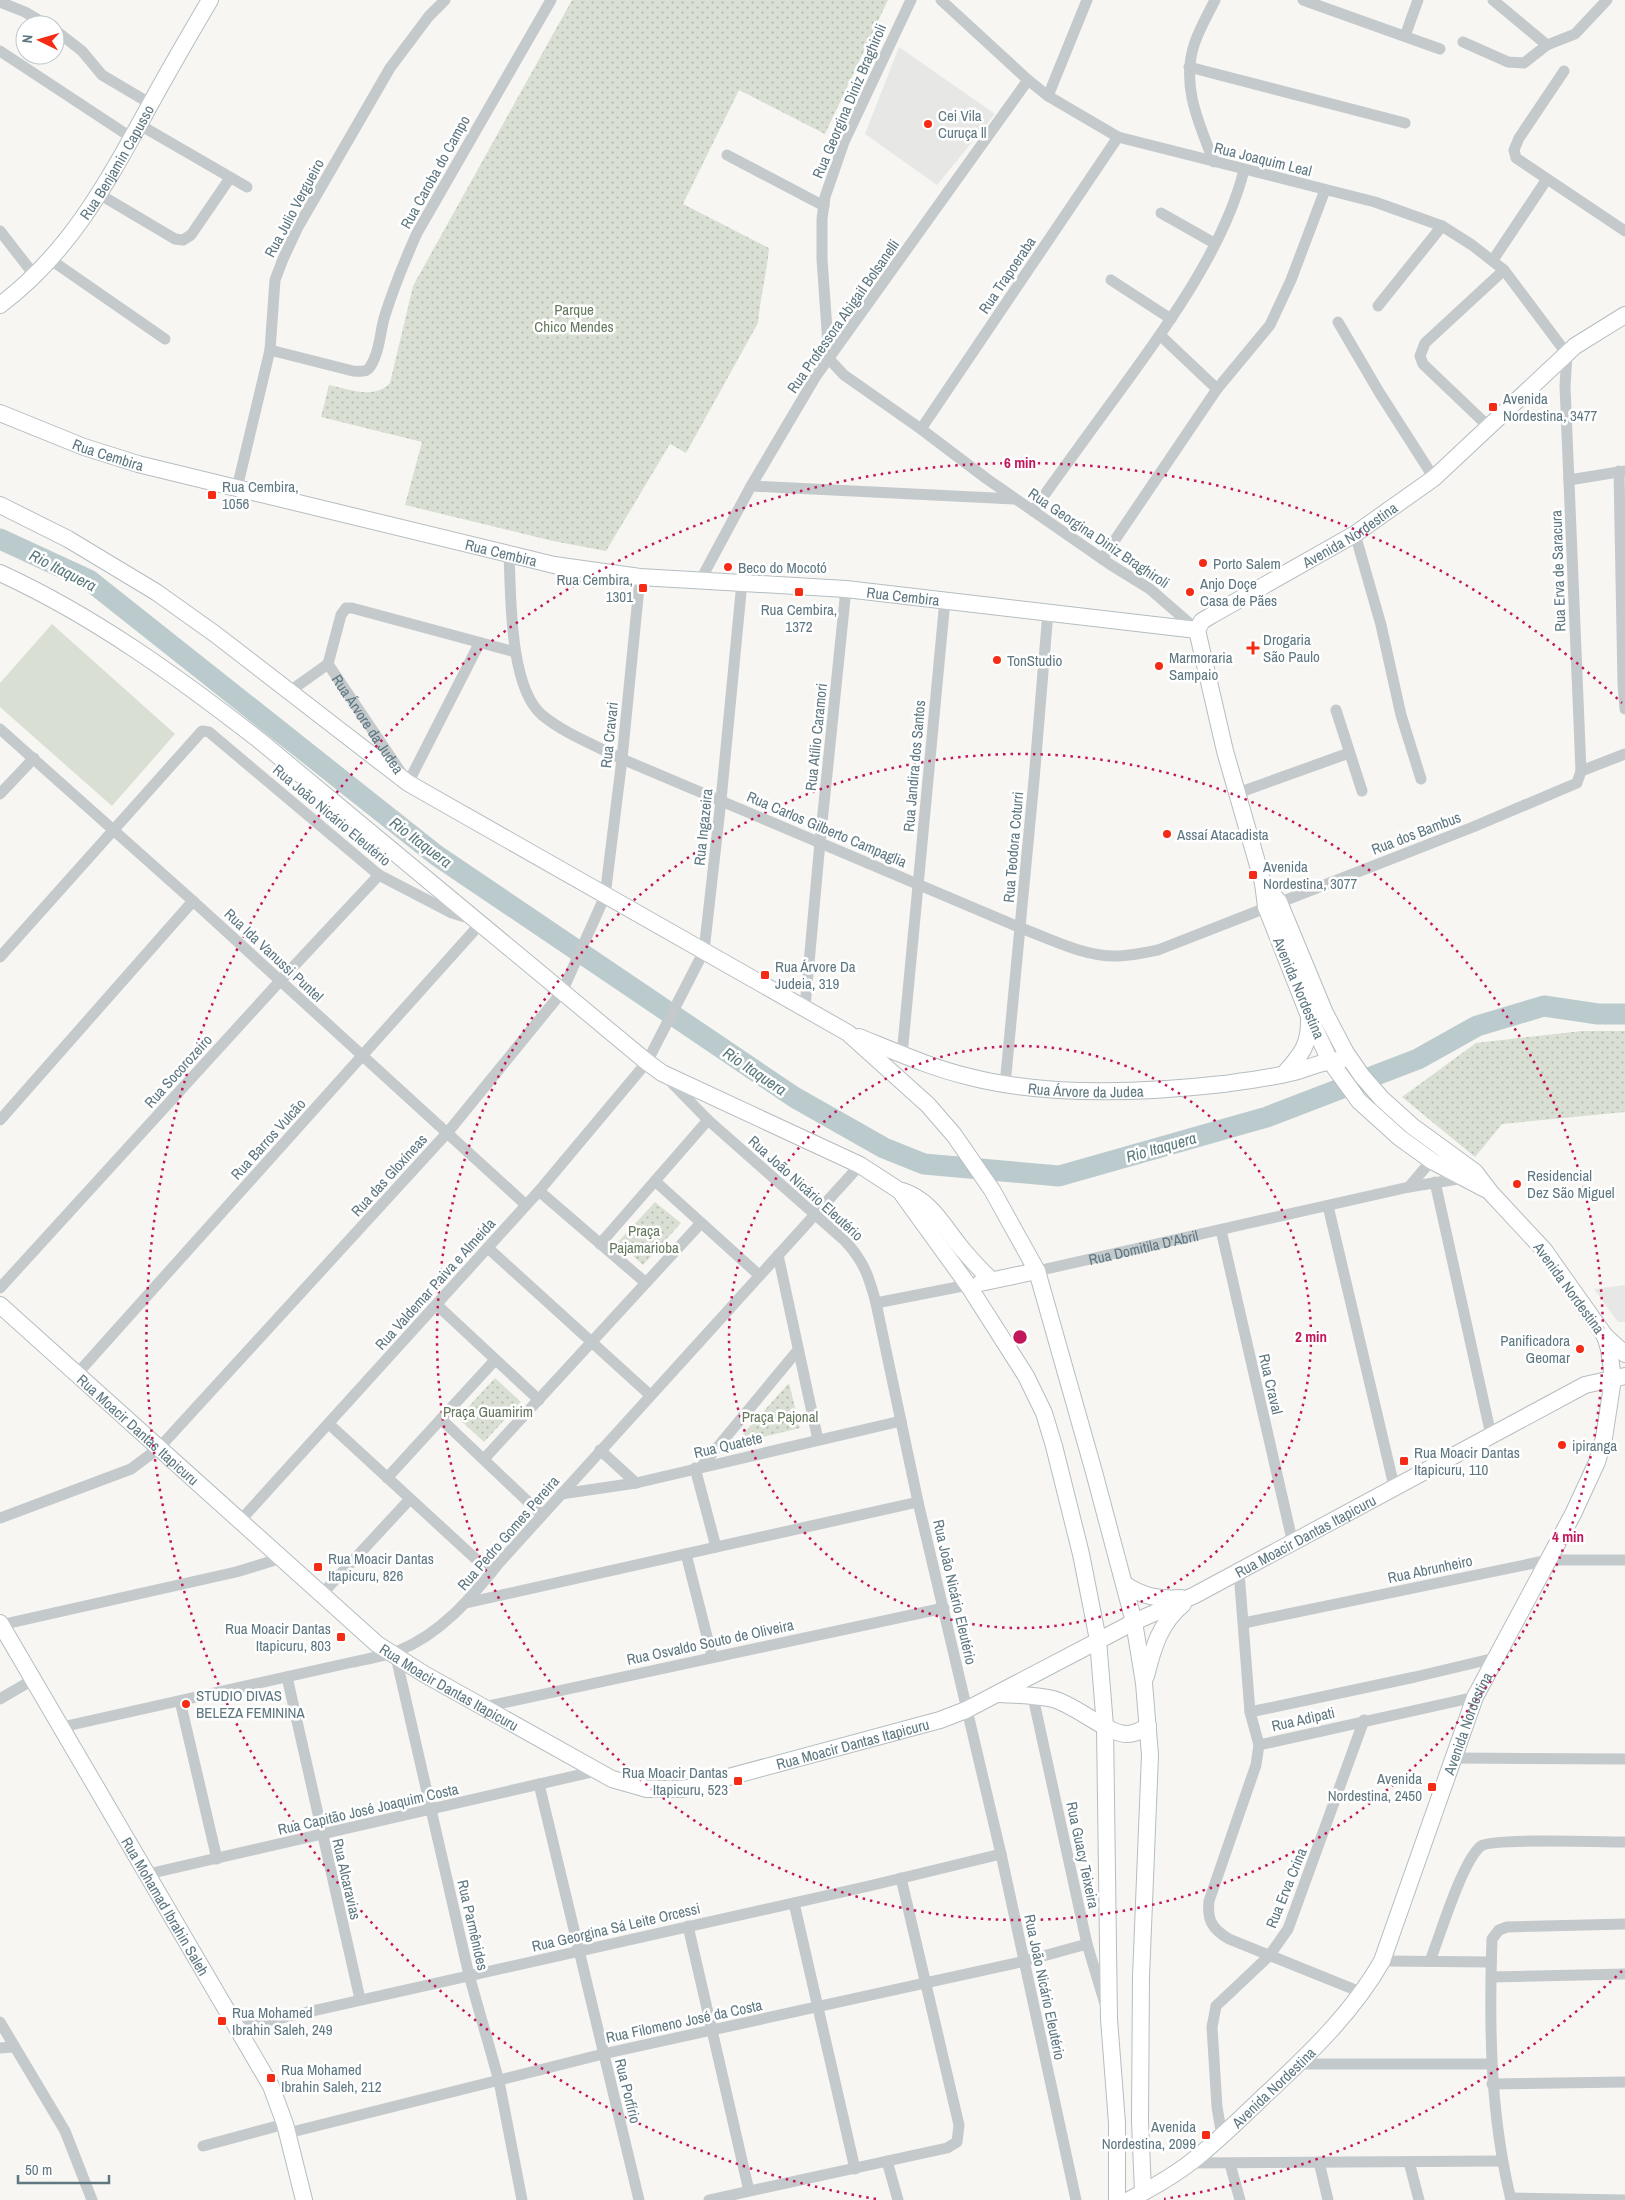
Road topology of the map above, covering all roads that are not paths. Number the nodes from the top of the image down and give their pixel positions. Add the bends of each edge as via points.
1 (210, 0) edge
2 (445, 0) edge
3 (551, 0) edge
4 (911, 0) edge
5 (941, 0) edge
6 (1087, 0) edge
7 (1215, 0) edge
8 (1303, 0) edge
9 (1418, 0) edge
10 (1493, 0) edge
11 (1607, 0) edge
12 (0, 2) edge
13 (30, 15) edge
14 (1405, 36) junction
15 (65, 38) edge
16 (1463, 42) dead end
17 (1547, 45) junction
18 (1440, 49) dead end
19 (1, 52) edge
20 (1189, 67) junction
21 (1564, 72) dead end
22 (1028, 80) junction
23 (1048, 96) junction
24 (150, 104) junction
25 (1405, 122) dead end
26 (136, 132) junction
27 (1118, 137) junction
28 (727, 155) dead end
29 (1214, 162) junction
30 (1244, 170) junction
31 (230, 178) junction
32 (1547, 179) junction
33 (247, 187) dead end
34 (1325, 190) junction
35 (99, 194) junction
36 (824, 206) junction
37 (1161, 213) dead end
38 (1442, 226) junction
39 (0, 231) edge
40 (1625, 231) edge
41 (1214, 243) junction
42 (51, 260) junction
43 (1493, 260) junction
44 (1504, 270) junction
45 (35, 276) junction
46 (1111, 280) dead end
47 (0, 305) edge
48 (1378, 306) dead end
49 (1625, 315) edge
50 (1171, 319) junction
51 (1338, 322) dead end
52 (1160, 335) junction
53 (165, 339) dead end
54 (270, 350) junction
55 (1567, 354) junction
56 (829, 359) junction
57 (1218, 389) junction
58 (0, 413) edge
59 (1489, 427) junction
60 (921, 429) junction
61 (1622, 471) edge
62 (1434, 478) junction
63 (1569, 480) junction
64 (751, 486) junction
65 (237, 488) junction
66 (1015, 499) junction
67 (0, 505) edge
68 (1033, 512) junction
69 (1355, 534) junction
70 (509, 554) junction
71 (1102, 559) junction
72 (0, 573) edge
73 (640, 577) junction
74 (700, 581) junction
75 (742, 582) junction
76 (846, 589) junction
77 (945, 600) junction
78 (1168, 604) junction
79 (1048, 612) junction
80 (1162, 626) junction
81 (1197, 630) junction
82 (479, 644) junction
83 (515, 652) junction
84 (328, 664) junction
85 (290, 692) junction
86 (1625, 709) edge
87 (1336, 710) dead end
88 (0, 729) edge
89 (1349, 753) junction
90 (1625, 754) edge
91 (34, 758) junction
92 (622, 759) junction
93 (1581, 771) junction
94 (1421, 779) dead end
95 (408, 783) junction
96 (1575, 786) joint
97 (1362, 791) dead end
98 (0, 794) edge
99 (1238, 794) junction
100 (721, 800) junction
101 (115, 830) junction
102 (820, 842) junction
103 (379, 875) junction
104 (919, 885) junction
105 (193, 901) junction
106 (602, 903) junction
107 (1272, 905) junction
108 (477, 920) junction
109 (1021, 928) junction
110 (704, 951) junction
111 (0, 957) edge
112 (280, 981) junction
113 (562, 992) junction
114 (805, 1007) junction
115 (1309, 1016) junction
116 (848, 1033) junction
117 (902, 1054) junction
118 (362, 1056) junction
119 (647, 1062) junction
120 (1352, 1063) junction
121 (1335, 1067) junction
122 (662, 1073) junction
123 (1284, 1074) junction
124 (1005, 1085) junction
125 (0, 1120) edge
126 (708, 1120) junction
127 (448, 1132) junction
128 (1436, 1154) junction
129 (860, 1165) junction
130 (1464, 1178) junction
131 (655, 1181) junction
132 (1435, 1182) junction
133 (1409, 1187) junction
134 (539, 1191) junction
135 (900, 1191) junction
136 (1491, 1193) junction
137 (526, 1205) junction
138 (1328, 1206) junction
139 (815, 1214) junction
140 (701, 1223) junction
141 (1221, 1230) junction
142 (600, 1244) junction
143 (488, 1248) junction
144 (778, 1255) junction
145 (1037, 1272) junction
146 (760, 1275) junction
147 (991, 1280) junction
148 (646, 1283) junction
149 (968, 1286) junction
150 (0, 1288) edge
151 (876, 1303) junction
152 (0, 1305) edge
153 (437, 1305) junction
154 (1605, 1336) junction
155 (592, 1342) junction
156 (798, 1350) junction
157 (1625, 1354) edge
158 (495, 1360) junction
159 (78, 1374) junction
160 (1619, 1378) edge
161 (650, 1395) junction
162 (539, 1400) junction
163 (441, 1419) junction
164 (901, 1421) junction
165 (329, 1424) junction
166 (1492, 1435) junction
167 (818, 1440) junction
168 (160, 1448) junction
169 (600, 1450) junction
170 (484, 1459) junction
171 (698, 1468) junction
172 (386, 1478) junction
173 (636, 1482) junction
174 (1394, 1486) junction
175 (561, 1494) junction
176 (410, 1499) junction
177 (918, 1502) junction
178 (542, 1514) junction
179 (0, 1518) edge
180 (240, 1521) junction
181 (1293, 1544) junction
182 (716, 1547) junction
183 (686, 1554) junction
184 (282, 1558) junction
185 (1548, 1560) junction
186 (1625, 1560) edge
187 (1239, 1572) junction
188 (491, 1573) junction
189 (1124, 1584) junction
190 (322, 1594) junction
191 (1195, 1595) junction
192 (466, 1604) junction
193 (944, 1608) junction
194 (1134, 1622) junction
195 (1, 1624) edge
196 (1244, 1624) junction
197 (1098, 1640) junction
198 (393, 1654) junction
199 (712, 1656) junction
200 (1495, 1658) junction
201 (287, 1677) junction
202 (34, 1679) junction
203 (1144, 1683) junction
204 (999, 1694) junction
205 (1033, 1696) junction
206 (1475, 1697) junction
207 (0, 1699) edge
208 (180, 1701) junction
209 (484, 1707) junction
210 (966, 1710) junction
211 (1250, 1712) junction
212 (1364, 1720) junction
213 (1105, 1726) junction
214 (1148, 1726) junction
215 (62, 1727) junction
216 (1259, 1745) junction
217 (1454, 1758) junction
218 (1625, 1759) edge
219 (596, 1771) junction
220 (539, 1784) junction
221 (431, 1809) junction
222 (322, 1835) junction
223 (1625, 1842) edge
224 (1001, 1854) junction
225 (217, 1859) junction
226 (148, 1874) junction
227 (902, 1878) junction
228 (794, 1902) junction
229 (1625, 1924) edge
230 (688, 1926) junction
231 (1087, 1944) junction
232 (579, 1950) junction
233 (1269, 1956) junction
234 (1025, 1961) junction
235 (1430, 1961) junction
236 (1382, 1962) junction
237 (1491, 1962) junction
238 (1625, 1974) edge
239 (469, 1975) junction
240 (1491, 1978) junction
241 (926, 1983) junction
242 (1363, 1993) junction
243 (360, 1999) junction
244 (817, 2006) junction
245 (1109, 2019) junction
246 (0, 2022) edge
247 (236, 2028) junction
248 (711, 2031) junction
249 (13, 2047) junction
250 (0, 2048) edge
251 (603, 2054) junction
252 (1298, 2064) junction
253 (1491, 2064) junction
254 (499, 2081) junction
255 (1625, 2082) edge
256 (1492, 2084) junction
257 (287, 2128) junction
258 (1222, 2136) junction
259 (203, 2146) dead end
260 (888, 2161) junction
261 (1501, 2161) junction
262 (1318, 2162) junction
263 (1410, 2162) junction
264 (1190, 2163) junction
265 (1230, 2164) junction
266 (855, 2168) junction
267 (749, 2191) junction
268 (1139, 2198) edge
269 (1511, 2199) edge
270 (92, 2200) edge
271 (304, 2200) edge
272 (522, 2200) edge
273 (639, 2200) edge
274 (709, 2200) edge
275 (898, 2200) edge
276 (1076, 2200) edge
277 (1117, 2200) edge
278 (1240, 2200) edge
279 (1328, 2200) edge
280 (1419, 2200) edge
281 (1624, 2200) edge

1 - 24 street, Rua Benjamin Capusso
2 - 54 street, Rua Julio Vergueiro via 390,68 298,227 275,280
3 - 54 street, Rua Caroba do Campo via 417,233 400,271 369,368 361,372
4 - 36 street, Rua Georgina Diniz Braghiroli via 844,142
5 - 22 street, Rua Joaquim Leal
6 - 23 street
7 - 20 street via 1194,43
8 - 14 street
9 - 14 street
10 - 17 street
11 - 17 street via 1575,34
12 - 13 street
14 - 18 street
15 - 24 street via 82,51 102,75
16 - 17 street via 1518,64
19 - 26 street
20 - 25 street
20 - 29 street via 1195,115
21 - 32 street via 1514,150 1518,160
22 - 23 street, Rua Joaquim Leal
22 - 56 street, Rua Professora Abigail Bolsanelli
23 - 27 street, Rua Joaquim Leal
24 - 26 street, Rua Benjamin Capusso
26 - 31 street
26 - 35 street, Rua Benjamin Capusso
27 - 29 street, Rua Joaquim Leal
27 - 60 street, Rua Trapoeraba
28 - 36 street
29 - 30 street, Rua Joaquim Leal
30 - 34 street, Rua Joaquim Leal
30 - 41 street via 1238,192
31 - 33 street
31 - 35 street via 191,235 183,240 175,239
32 - 40 street
32 - 43 street
34 - 38 street, Rua Joaquim Leal via 1375,202
34 - 57 street via 1270,326
35 - 42 street, Rua Benjamin Capusso
36 - 56 street, Rua Georgina Diniz Braghiroli via 822,259
37 - 41 street
38 - 43 street, Rua Joaquim Leal
38 - 48 street
39 - 45 street
41 - 50 street
42 - 45 street, Rua Benjamin Capusso
42 - 53 street
43 - 44 street, Rua Joaquim Leal
44 - 55 street, Rua Joaquim Leal
44 - 59 street via 1425,343 1420,356 1423,364
45 - 47 street, Rua Benjamin Capusso
46 - 50 street
49 - 55 street, Avenida Nordestina
50 - 52 street
51 - 62 street
52 - 57 street
52 - 68 street
54 - 65 street, Rua Julio Vergueiro
55 - 59 street, Avenida Nordestina
55 - 63 street, Rua Erva de Saracura via 1565,386
56 - 60 street, Rua Georgina Diniz Braghiroli via 844,375
56 - 64 street, Rua Professora Abigail Bolsanelli
57 - 71 street
58 - 65 street, Rua Cembira via 84,447
59 - 62 street, Avenida Nordestina
60 - 66 street, Rua Georgina Diniz Braghiroli
61 - 63 street
61 - 86 street
62 - 69 street, Avenida Nordestina
63 - 93 street, Rua Erva de Saracura
64 - 66 street
64 - 74 street, Rua Professora Abigail Bolsanelli
65 - 70 street, Rua Cembira
66 - 68 street, Rua Georgina Diniz Braghiroli
67 - 85 street via 68,539 156,592
68 - 71 street, Rua Georgina Diniz Braghiroli
69 - 81 street, Avenida Nordestina via 1202,621
69 - 94 street via 1401,715
70 - 73 street, Rua Cembira via 554,565
70 - 83 street, Rua Carlos Gilberto Campaglia
71 - 78 street, Rua Georgina Diniz Braghiroli
72 - 108 street via 69,609 164,669 259,740
73 - 74 street, Rua Cembira
73 - 92 street, Rua Cravari
74 - 75 street, Rua Cembira
75 - 76 street, Rua Cembira
75 - 100 street, Rua Ingazeira
76 - 77 street, Rua Cembira
76 - 102 street, Rua Atílio Caramori
77 - 79 street, Rua Cembira
77 - 104 street, Rua Jandira dos Santos
78 - 80 street via 1170,614
78 - 81 street, Rua Georgina Diniz Braghiroli
79 - 80 street, Rua Cembira
79 - 109 street, Rua Teodora Coturri
80 - 81 street, Rua Cembira
81 - 99 street, Avenida Nordestina
82 - 83 street
82 - 84 street, Rua Árvore da Judea via 346,608 341,615
82 - 95 street
83 - 92 street, Rua Carlos Gilberto Campaglia via 526,693 540,713 560,728
84 - 85 street, Rua Árvore da Judea
84 - 95 street, Rua Árvore da Judea
85 - 95 street
87 - 89 street
88 - 91 street, Rua Ida Vanussi Puntel
89 - 97 street
89 - 99 street
90 - 93 street
91 - 98 street
91 - 101 street, Rua Ida Vanussi Puntel
92 - 100 street, Rua Carlos Gilberto Campaglia
92 - 106 street, Rua Cravari
93 - 96 street, Rua Erva de Saracura
95 - 106 street
96 - 107 street, Rua dos Bambus
99 - 107 street, Avenida Nordestina
100 - 102 street, Rua Carlos Gilberto Campaglia
100 - 110 street, Rua Ingazeira
101 - 103 street, Rua João Nicário Eleutério via 200,731 209,732
101 - 105 street, Rua Ida Vanussi Puntel
101 - 111 street
102 - 104 street, Rua Carlos Gilberto Campaglia
102 - 114 street, Rua Atílio Caramori
103 - 108 street, Rua João Nicário Eleutério via 452,913
103 - 112 street, Rua Socorozeiro
104 - 109 street, Rua Carlos Gilberto Campaglia
104 - 117 street, Rua Jandira dos Santos
105 - 112 street, Rua Ida Vanussi Puntel
105 - 125 street
106 - 110 street
106 - 113 street, Rua das Gloxíneas
107 - 109 street, Rua Carlos Gilberto Campaglia via 1158,950 1122,956 1074,948
107 - 115 street, Avenida Nordestina
107 - 120 street, Avenida Nordestina
108 - 113 street
108 - 118 street, Rua Barros Vulcão
109 - 124 street, Rua Teodora Coturri
110 - 114 street
110 - 119 street, Rua Ingazeira
112 - 118 street, Rua Ida Vanussi Puntel
112 - 150 street, Rua Socorozeiro
113 - 119 street
113 - 127 street, Rua das Gloxíneas
114 - 116 street
115 - 121 street, Avenida Nordestina
115 - 123 street via 1310,1029 1304,1051
116 - 117 street, Rua Árvore da Judea
116 - 145 street via 928,1105 954,1135 992,1190
117 - 124 street, Rua Árvore da Judea via 937,1068
118 - 127 street, Rua Ida Vanussi Puntel
118 - 159 street, Rua Barros Vulcão
119 - 122 street
119 - 134 street, Rua Valdemar Paiva e Almeida
120 - 121 street, Rua Árvore da Judea
120 - 128 street, Avenida Nordestina
121 - 123 street, Rua Árvore da Judea
121 - 128 street, Avenida Nordestina via 1369,1111 1400,1138
122 - 126 street, Rua João Nicário Eleutério
122 - 129 street
123 - 124 street, Rua Árvore da Judea via 1222,1084 1147,1089 1067,1090
126 - 131 street
126 - 139 street, Rua João Nicário Eleutério
127 - 137 street, Rua Ida Vanussi Puntel
127 - 168 street, Rua das Gloxíneas
128 - 130 street, Avenida Nordestina
128 - 133 street
128 - 136 street, Avenida Nordestina via 1475,1172
129 - 135 street
129 - 139 street, Rua Pedro Gomes Pereira
130 - 132 street, Rua Domitila D'Abril
130 - 136 street, Avenida Nordestina
131 - 140 street
131 - 142 street
132 - 133 street, Rua Domitila D'Abril
132 - 166 street
133 - 138 street, Rua Domitila D'Abril
134 - 137 street, Rua Valdemar Paiva e Almeida
134 - 142 street
135 - 147 street via 916,1197 931,1210
135 - 149 street
136 - 154 street, Avenida Nordestina via 1544,1250
137 - 143 street, Rua Valdemar Paiva e Almeida
138 - 141 street, Rua Domitila D'Abril
138 - 174 street
139 - 144 street, Rua Pedro Gomes Pereira
139 - 151 street, Rua João Nicário Eleutério via 858,1255
140 - 146 street
140 - 148 street
141 - 145 street, Rua Domitila D'Abril
141 - 181 street, Rua Craval
142 - 148 street
143 - 153 street, Rua Valdemar Paiva e Almeida
143 - 155 street
144 - 146 street, Rua Pedro Gomes Pereira
144 - 156 street
145 - 147 street, Rua Domitila D'Abril
145 - 189 street
146 - 161 street, Rua Pedro Gomes Pereira
147 - 149 street, Rua Domitila D'Abril
148 - 155 street
149 - 151 street, Rua Domitila D'Abril
149 - 197 street via 1026,1376 1044,1413 1081,1554
151 - 164 street, Rua João Nicário Eleutério
152 - 159 street, Rua Moacir Dantas Itapicuru
153 - 158 street
153 - 165 street, Rua Valdemar Paiva e Almeida
154 - 157 street
154 - 160 street, Avenida Nordestina
155 - 161 street
155 - 162 street
156 - 167 street
156 - 171 street
158 - 162 street
158 - 163 street
159 - 168 street, Rua Moacir Dantas Itapicuru
160 - 166 street, Rua Moacir Dantas Itapicuru via 1585,1385
160 - 185 street, Avenida Nordestina via 1589,1483
161 - 169 street, Rua Pedro Gomes Pereira
162 - 170 street
163 - 170 street
163 - 172 street
164 - 167 street, Rua Quatete
164 - 177 street, Rua João Nicário Eleutério
165 - 172 street
165 - 180 street, Rua Valdemar Paiva e Almeida
166 - 174 street, Rua Moacir Dantas Itapicuru
167 - 171 street, Rua Quatete
168 - 179 street, Rua das Gloxíneas via 131,1469
168 - 180 street, Rua Moacir Dantas Itapicuru
169 - 173 street
169 - 175 street, Rua Pedro Gomes Pereira
170 - 178 street
171 - 173 street, Rua Quatete
171 - 182 street
172 - 176 street
173 - 175 street, Rua Quatete
174 - 181 street, Rua Moacir Dantas Itapicuru
175 - 178 street, Rua Pedro Gomes Pereira
176 - 188 street
176 - 190 street
177 - 182 street
177 - 193 street, Rua João Nicário Eleutério
178 - 188 street, Rua Pedro Gomes Pereira
180 - 184 street, Rua Moacir Dantas Itapicuru
181 - 187 street, Rua Moacir Dantas Itapicuru
182 - 183 street
183 - 192 street
183 - 199 street
184 - 190 street, Rua Moacir Dantas Itapicuru
184 - 195 street via 236,1572
185 - 186 street, Rua Abrunheiro
185 - 196 street, Rua Abrunheiro
185 - 200 street, Avenida Nordestina
187 - 191 street, Rua Moacir Dantas Itapicuru
187 - 196 street
188 - 192 street, Rua Pedro Gomes Pereira
189 - 191 street via 1158,1599
189 - 194 street
190 - 198 street, Rua Moacir Dantas Itapicuru via 377,1644
191 - 194 street, Rua Moacir Dantas Itapicuru
191 - 203 street via 1163,1625
192 - 198 street, Rua Pedro Gomes Pereira via 418,1640
193 - 199 street, Rua Osvaldo Souto de Oliveira
193 - 210 street, Rua João Nicário Eleutério
194 - 197 street, Rua Moacir Dantas Itapicuru
194 - 203 street
195 - 202 street, Rua Mohamad Ibrahin Saleh
196 - 211 street
197 - 204 street, Rua Moacir Dantas Itapicuru
197 - 213 street
198 - 201 street, Rua Pedro Gomes Pereira
198 - 209 street, Rua Moacir Dantas Itapicuru
198 - 221 street, Rua Parmênides
199 - 209 street, Rua Osvaldo Souto de Oliveira
200 - 206 street, Avenida Nordestina
200 - 211 street
201 - 208 street, Rua Pedro Gomes Pereira
201 - 222 street, Rua Alcaravias
202 - 207 street
202 - 215 street, Rua Mohamad Ibrahin Saleh
203 - 214 street
204 - 205 street, Rua Moacir Dantas Itapicuru
204 - 210 street, Rua Moacir Dantas Itapicuru
205 - 213 street, Rua Moacir Dantas Itapicuru via 1065,1704
205 - 231 street, Rua Guacy Teixeira
206 - 212 street, Rua Adipati
206 - 217 street, Avenida Nordestina
208 - 215 street, Rua Pedro Gomes Pereira
208 - 225 street
209 - 219 street, Rua Moacir Dantas Itapicuru
210 - 219 street, Rua Moacir Dantas Itapicuru via 940,1720 684,1789 647,1789
210 - 224 street, Rua João Nicário Eleutério
211 - 216 street
212 - 216 street, Rua Adipati
212 - 233 street, Rua Erva Crina via 1288,1929
213 - 214 street, Rua Moacir Dantas Itapicuru via 1128,1734
213 - 245 street
214 - 268 street via 1150,1772 1141,1977
215 - 226 street, Rua Mohamad Ibrahin Saleh
216 - 233 street, Rua Adipati via 1256,1765 1209,1901 1209,1921 1220,1934
217 - 218 street
217 - 236 street, Avenida Nordestina
219 - 220 street, Rua Capitão José Joaquim Costa
220 - 221 street, Rua Capitão José Joaquim Costa
220 - 232 street, Rua Porfírio
221 - 222 street, Rua Capitão José Joaquim Costa
221 - 239 street, Rua Parmênides
222 - 225 street, Rua Capitão José Joaquim Costa
222 - 243 street, Rua Alcaravias
223 - 235 street via 1508,1842 1481,1846 1461,1879
224 - 227 street, Rua Georgina Sá Leite Orcessi
224 - 234 street, Rua João Nicário Eleutério
225 - 226 street, Rua Capitão José Joaquim Costa
226 - 247 street, Rua Mohamad Ibrahin Saleh
227 - 228 street, Rua Georgina Sá Leite Orcessi
227 - 241 street
228 - 230 street, Rua Georgina Sá Leite Orcessi
228 - 244 street
229 - 237 street via 1503,1928 1492,1939
230 - 232 street, Rua Georgina Sá Leite Orcessi
230 - 248 street
231 - 234 street, Rua Filomeno José da Costa
231 - 245 street, Rua Guacy Teixeira
232 - 239 street, Rua Georgina Sá Leite Orcessi
232 - 251 street, Rua Porfírio
233 - 242 street
233 - 258 street, Rua Erva Crina via 1216,2006 1213,2014 1217,2107
234 - 241 street, Rua Filomeno José da Costa
234 - 276 street, Rua João Nicário Eleutério
235 - 236 street
235 - 237 street
236 - 242 street, Avenida Nordestina
237 - 240 street
238 - 240 street
239 - 243 street, Rua Georgina Sá Leite Orcessi
239 - 254 street, Rua Parmênides
240 - 253 street
241 - 244 street, Rua Filomeno José da Costa
241 - 260 street via 959,2125 957,2142 947,2148
242 - 252 street, Avenida Nordestina
243 - 247 street, Rua Georgina Sá Leite Orcessi
244 - 248 street, Rua Filomeno José da Costa
244 - 266 street
245 - 277 street via 1117,2123
246 - 249 street
247 - 257 street, Rua Mohamad Ibrahin Saleh via 271,2086
248 - 251 street, Rua Filomeno José da Costa
248 - 267 street
249 - 250 street
249 - 270 street via 65,2131
251 - 254 street, Rua Filomeno José da Costa
251 - 273 street, Rua Porfírio
252 - 253 street
252 - 258 street, Avenida Nordestina
253 - 256 street
254 - 257 street, Rua Filomeno José da Costa
254 - 272 street, Rua Parmênides
255 - 256 street
256 - 261 street
257 - 259 street, Rua Filomeno José da Costa
257 - 271 street, Rua Mohamad Ibrahin Saleh
258 - 264 street, Avenida Nordestina
260 - 266 street
260 - 275 street
261 - 263 street
261 - 269 street
262 - 263 street
262 - 265 street
262 - 279 street
263 - 280 street
264 - 265 street
264 - 268 street, Avenida Nordestina
265 - 278 street
266 - 267 street
267 - 274 street
269 - 281 street

